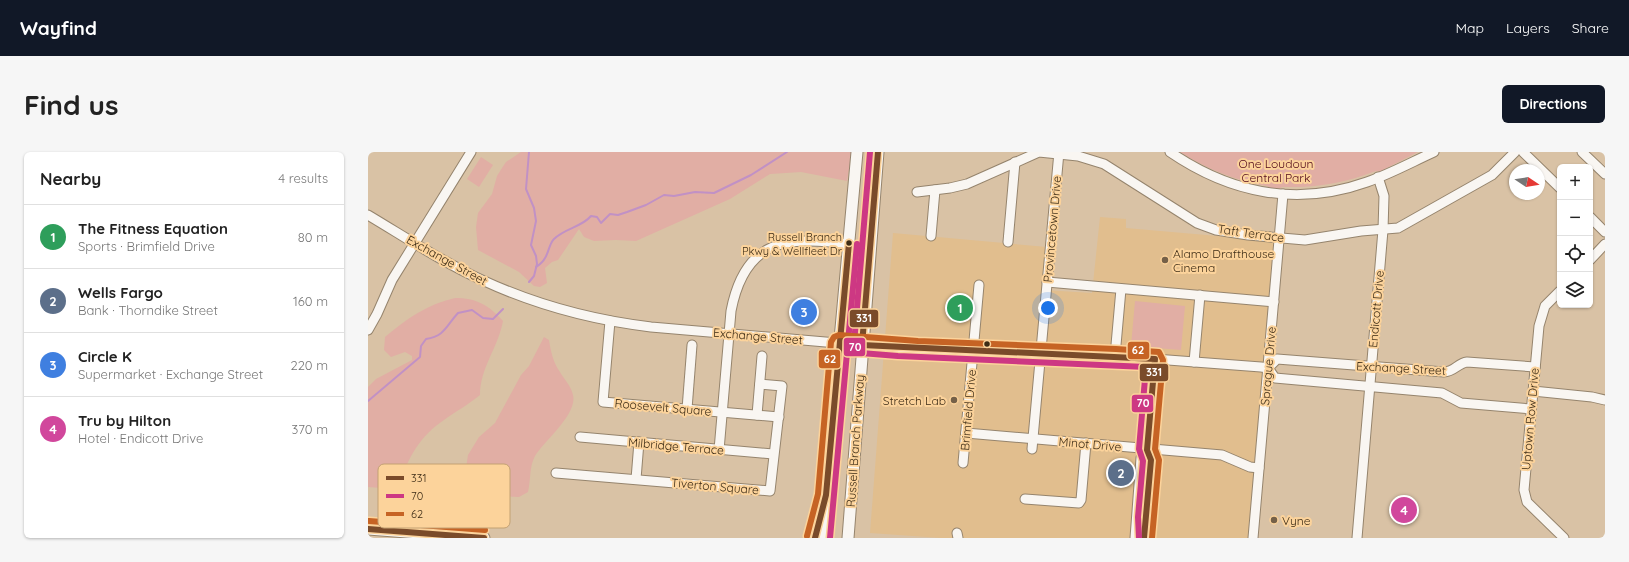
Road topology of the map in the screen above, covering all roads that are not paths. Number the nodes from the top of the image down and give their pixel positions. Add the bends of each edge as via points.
1 (471, 152) edge
2 (856, 152) edge
3 (878, 152) edge
4 (1170, 152) edge
5 (1434, 152) edge
6 (1515, 152) edge
7 (1523, 152) edge
8 (1582, 152) edge
9 (1058, 153) edge
10 (1015, 162) junction
11 (1605, 174) edge
12 (1378, 177) junction
13 (1557, 185) edge
14 (935, 190) junction
15 (917, 192) dead end
16 (1283, 194) junction
17 (368, 215) edge
18 (1593, 220) edge
19 (1383, 230) junction
20 (1605, 232) edge
21 (931, 236) dead end
22 (1279, 238) junction
23 (414, 242) junction
24 (1008, 242) dead end
25 (849, 244) junction
26 (1605, 244) edge
27 (1593, 257) edge
28 (1047, 282) junction
29 (979, 285) dead end
30 (1121, 289) junction
31 (1557, 294) edge
32 (1200, 295) junction
33 (1274, 302) junction
34 (610, 321) junction
35 (369, 325) edge
36 (729, 334) junction
37 (839, 344) junction
38 (862, 345) junction
39 (692, 346) dead end
40 (973, 352) junction
41 (1040, 353) junction
42 (762, 356) dead end
43 (1115, 356) junction
44 (1155, 359) junction
45 (1194, 362) junction
46 (1371, 367) junction
47 (1535, 367) junction
48 (1268, 368) junction
49 (760, 384) junction
50 (1370, 387) junction
51 (1533, 391) junction
52 (1605, 400) edge
53 (687, 409) junction
54 (1532, 409) junction
55 (722, 412) junction
56 (757, 415) junction
57 (779, 417) junction
58 (966, 433) junction
59 (580, 437) dead end
60 (1033, 439) junction
61 (639, 442) junction
62 (1086, 443) junction
63 (1032, 449) dead end
64 (719, 450) junction
65 (1147, 450) junction
66 (773, 454) junction
67 (963, 463) dead end
68 (1260, 468) junction
69 (556, 473) dead end
70 (636, 479) junction
71 (826, 495) junction
72 (1025, 499) dead end
73 (1141, 518) junction
74 (368, 529) edge
75 (484, 538) edge
76 (815, 538) edge
77 (822, 538) edge
78 (848, 538) edge
79 (1131, 538) edge
80 (1135, 538) edge
81 (1144, 538) edge
82 (1147, 538) edge
83 (1253, 538) edge
84 (1357, 538) edge
85 (1564, 538) edge

1 - 23 street
2 - 25 main road, Russell Branch Parkway
3 - 38 main road, Russell Branch Parkway
4 - 16 street via 1223,181 1249,189
5 - 12 street
6 - 19 street, Taft Terrace via 1492,175 1405,225
7 - 13 street
8 - 11 street
9 - 10 street, Taft Terrace via 1039,152
9 - 22 street, Taft Terrace via 1090,158 1104,164 1197,223 1237,234
9 - 28 street, Provincetown Drive
10 - 14 street, Taft Terrace via 967,184
10 - 24 street
12 - 16 street via 1332,191
12 - 19 street, Endicott Drive via 1384,196
14 - 15 street, Taft Terrace
14 - 21 street
16 - 22 street, Sprague Drive
17 - 23 street, Exchange Street
18 - 20 street
19 - 22 street, Taft Terrace via 1310,240
19 - 46 street, Endicott Drive
22 - 33 street, Sprague Drive
23 - 34 street, Exchange Street via 480,279 520,296 556,309
23 - 35 street
25 - 36 street via 795,240 775,245 765,251 740,279 734,298
25 - 37 main road, Russell Branch Parkway
26 - 27 street
28 - 30 street
28 - 41 street, Provincetown Drive
29 - 40 street, Brimfield Drive
30 - 32 street
30 - 43 street
31 - 47 street, Uptown Row Drive via 1545,306 1538,326
32 - 33 street
32 - 45 street
33 - 48 street, Sprague Drive
34 - 36 street, Exchange Street
34 - 53 street, Roosevelt Square via 603,402
36 - 37 street, Exchange Street
36 - 55 street
37 - 38 street, Exchange Street
37 - 71 main road, Russell Branch Parkway
38 - 40 street, Exchange Street
38 - 78 main road, Russell Branch Parkway
39 - 53 street
40 - 41 street, Exchange Street
40 - 58 street, Brimfield Drive
41 - 43 street, Exchange Street
41 - 60 street, Provincetown Drive
42 - 49 street
43 - 44 street, Exchange Street
44 - 45 street, Exchange Street
44 - 65 street
45 - 48 street, Exchange Street
46 - 47 street, Exchange Street via 1444,372 1467,362
46 - 48 street, Exchange Street via 1277,359
46 - 50 street, Endicott Drive
47 - 51 street, Uptown Row Drive
48 - 50 street, Exchange Street via 1275,378
48 - 68 street, Sprague Drive
49 - 56 street
49 - 57 street, Tiverton Square via 782,386
50 - 54 street, Exchange Street via 1442,393 1461,403
50 - 84 street, Endicott Drive
51 - 52 street
51 - 54 street, Uptown Row Drive
53 - 55 street, Roosevelt Square
54 - 85 street, Uptown Row Drive via 1525,496 1527,502
55 - 56 street, Roosevelt Square
55 - 64 street
56 - 57 street, Roosevelt Square
57 - 66 street, Tiverton Square
58 - 60 street, Minot Drive
58 - 67 street, Brimfield Drive
59 - 61 street, Milbridge Terrace
60 - 62 street, Minot Drive
60 - 63 street, Provincetown Drive
61 - 64 street, Milbridge Terrace
61 - 70 street
62 - 65 street, Minot Drive
62 - 72 street via 1079,503
64 - 66 street, Milbridge Terrace
65 - 68 street, Minot Drive via 1222,455 1250,467
65 - 73 street via 1141,458
66 - 70 street, Tiverton Square via 770,491
68 - 83 street, Sprague Drive
69 - 70 street, Tiverton Square
71 - 76 main road
71 - 77 main road, Russell Branch Parkway
73 - 79 street
73 - 80 street
73 - 81 street
73 - 82 street
74 - 75 main road

